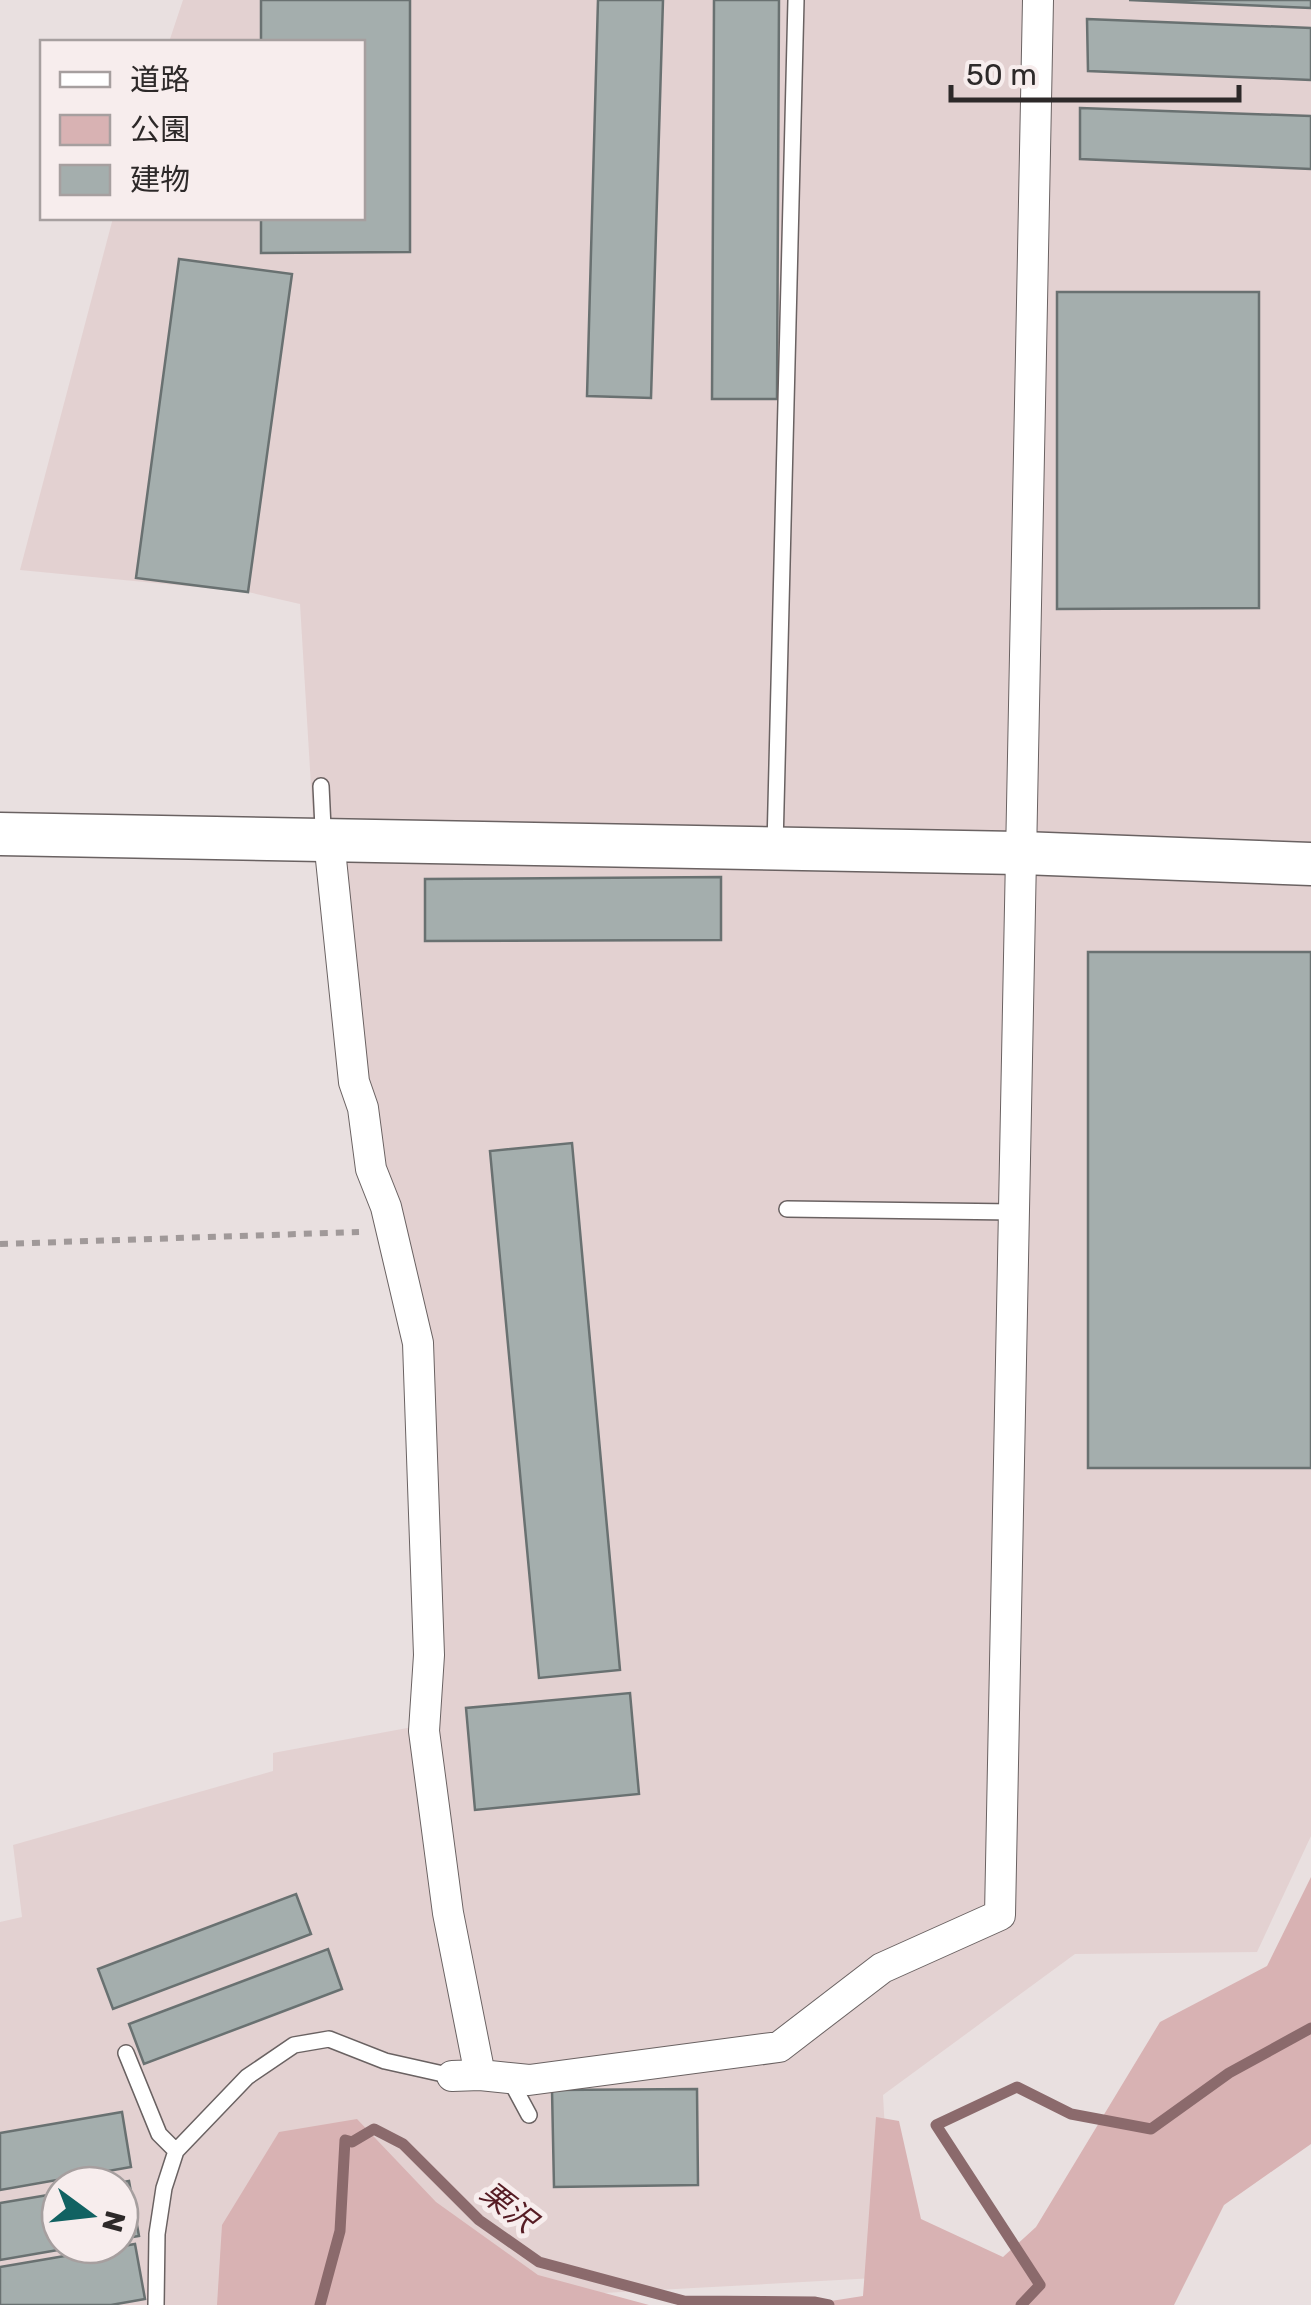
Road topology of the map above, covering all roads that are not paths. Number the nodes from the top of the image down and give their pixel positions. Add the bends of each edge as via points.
1 (796, 0) edge
2 (1038, 0) edge
3 (321, 786) dead end
4 (0, 834) edge
5 (328, 840) junction
6 (775, 850) junction
7 (1022, 853) junction
8 (1311, 864) edge
9 (787, 1209) dead end
10 (1014, 1212) junction
11 (126, 2054) dead end
12 (466, 2076) junction
13 (516, 2080) junction
14 (529, 2115) dead end
15 (176, 2151) junction
16 (156, 2305) edge

1 - 6 lane
2 - 7 street
3 - 5 lane
4 - 5 street
5 - 6 street
5 - 12 street via 354,1082 418,1343 429,1655 424,1731
6 - 7 street
7 - 8 street
7 - 10 street
9 - 10 lane
10 - 13 street via 1000,1915 882,1968 779,2046
11 - 15 lane via 159,2134
12 - 13 street
12 - 15 lane via 384,2061 328,2039 294,2045 246,2077
13 - 14 lane via 514,2089
15 - 16 lane via 157,2234

